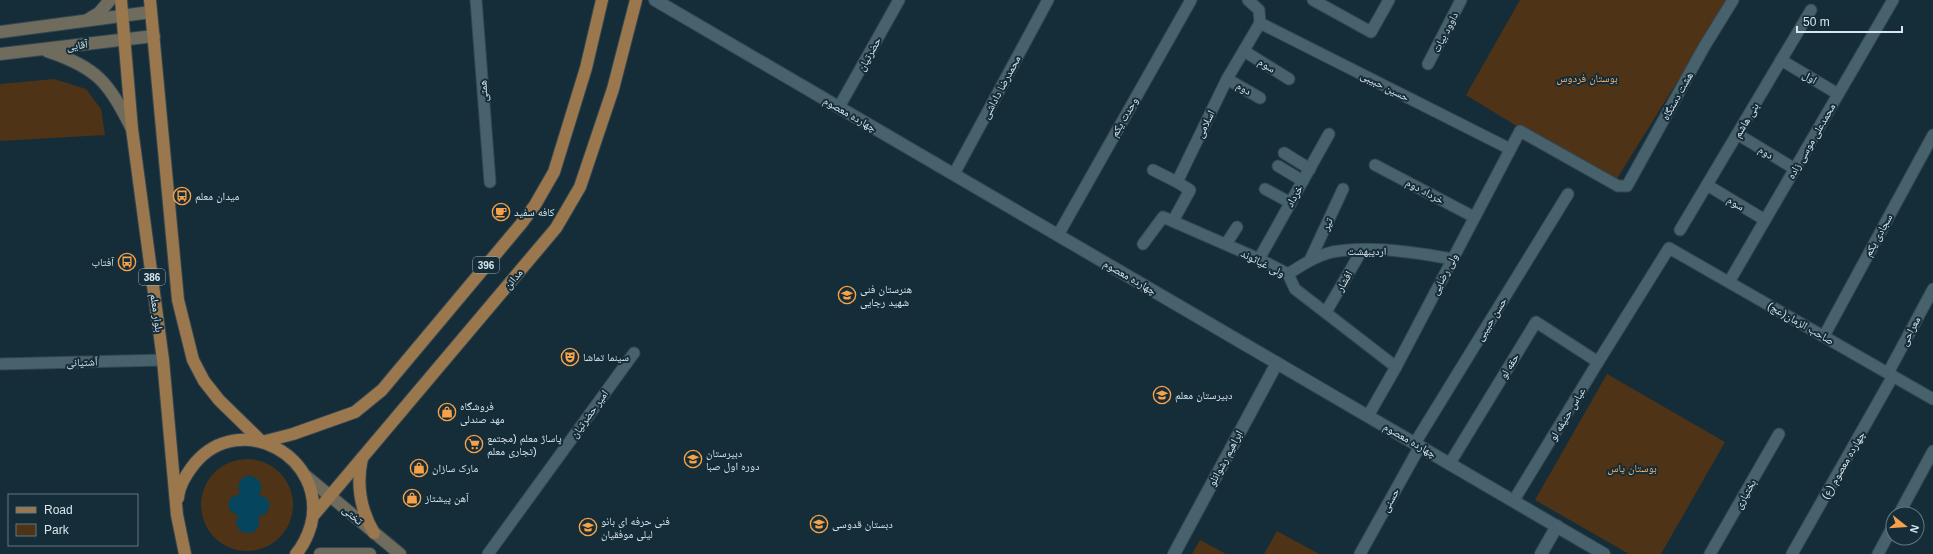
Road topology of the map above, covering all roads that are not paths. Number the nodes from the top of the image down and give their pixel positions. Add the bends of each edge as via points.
1 (110, 0) edge
2 (121, 0) edge
3 (150, 0) edge
4 (476, 0) edge
5 (602, 0) edge
6 (636, 0) edge
7 (654, 0) edge
8 (899, 0) edge
9 (1048, 0) edge
10 (1191, 0) edge
11 (1248, 0) edge
12 (1314, 0) edge
13 (1389, 0) edge
14 (1461, 0) edge
15 (1733, 0) edge
16 (1893, 0) edge
17 (1811, 10) dead end
18 (151, 12) junction
19 (123, 16) junction
20 (87, 20) junction
21 (1260, 22) junction
22 (0, 32) edge
23 (154, 36) junction
24 (125, 40) junction
25 (42, 49) junction
26 (1244, 51) junction
27 (0, 54) edge
28 (1781, 60) junction
29 (1428, 64) dead end
30 (1227, 79) junction
31 (1289, 79) dead end
32 (1838, 94) junction
33 (1260, 98) dead end
34 (839, 107) junction
35 (132, 129) junction
36 (1520, 131) joint
37 (1329, 134) dead end
38 (1737, 134) junction
39 (1933, 135) edge
40 (1510, 149) junction
41 (1284, 153) dead end
42 (1375, 165) dead end
43 (1278, 166) dead end
44 (1310, 169) junction
45 (1795, 169) junction
46 (1153, 170) dead end
47 (954, 174) junction
48 (1303, 181) junction
49 (490, 182) dead end
50 (1176, 182) junction
51 (1707, 186) junction
52 (1265, 189) dead end
53 (1343, 189) dead end
54 (1568, 194) dead end
55 (1291, 202) junction
56 (1474, 217) junction
57 (1765, 220) junction
58 (1174, 221) junction
59 (1237, 227) dead end
60 (1680, 230) dead end
61 (1058, 235) junction
62 (1143, 244) dead end
63 (1226, 244) junction
64 (1669, 248) joint
65 (1362, 250) junction
66 (1259, 259) junction
67 (1452, 259) junction
68 (1310, 260) junction
69 (1288, 274) junction
70 (1729, 282) junction
71 (1933, 289) edge
72 (1326, 312) junction
73 (1824, 336) junction
74 (634, 353) dead end
75 (163, 360) junction
76 (1598, 362) junction
77 (1277, 363) junction
78 (0, 364) edge
79 (1396, 367) junction
80 (1890, 374) junction
81 (1933, 399) edge
82 (1368, 416) junction
83 (1779, 434) dead end
84 (262, 442) junction
85 (1417, 444) junction
86 (1933, 451) edge
87 (362, 457) junction
88 (1450, 463) junction
89 (306, 476) junction
90 (329, 495) junction
91 (1514, 500) junction
92 (1903, 506) edge
93 (177, 515) junction
94 (313, 516) junction
95 (1557, 526) junction
96 (374, 533) junction
97 (1885, 541) edge
98 (184, 554) edge
99 (195, 554) edge
100 (296, 554) edge
101 (320, 554) edge
102 (370, 554) edge
103 (400, 554) edge
104 (488, 554) edge
105 (1174, 554) edge
106 (1360, 554) edge
107 (1541, 554) edge
108 (1604, 554) edge
109 (1710, 554) edge
110 (1792, 554) edge
111 (1878, 554) edge

1 - 20 main road via 99,13
2 - 19 main road, بلوار معلم / 386
3 - 18 main road, بلوار معلم / 386
4 - 49 street, همتی
5 - 84 main road, 396 via 586,68 554,172 521,224 382,390 355,412
6 - 87 main road, مدائن / 396 via 612,89 580,187 570,205 556,228
7 - 34 street, چهارده معصوم
8 - 34 street, حضرتیان
9 - 47 street, محمدرضا داداشی
10 - 61 street, وحدت یکم
11 - 21 street via 1258,10
12 - 13 street via 1371,32
14 - 29 street, داوود بیات
15 - 36 street, هشت دستگاه via 1627,186 1618,186
16 - 32 street, محمدعلی موسی زاده
17 - 28 street, بنی هاشم
18 - 19 main road, آقایی
18 - 23 main road, بلوار معلم / 386
19 - 20 main road, آقایی
19 - 24 main road, بلوار معلم / 386
20 - 22 main road, آقایی
21 - 26 street, اسلامی
21 - 40 street, حسین حبیبی
23 - 24 main road, آقایی
23 - 84 main road, بلوار معلم / 386 via 178,300 193,360 204,381 219,400
24 - 25 main road, آقایی
24 - 35 main road, بلوار معلم / 386
25 - 27 main road, آقایی
25 - 35 main road via 71,59 94,73 106,85
26 - 30 street, اسلامی
26 - 31 street, سوم
28 - 32 street, اول
28 - 38 street, بنی هاشم
30 - 33 street, دوم
30 - 50 street, اسلامی
32 - 45 street, محمدعلی موسی زاده
34 - 47 street, چهارده معصوم
35 - 75 main road, بلوار معلم / 386
36 - 40 street, ولی رضایی
37 - 44 street, خرداد
38 - 45 street, دوم
38 - 51 street, بنی هاشم
39 - 73 street, سجادی یکم
40 - 56 street, ولی رضایی
41 - 44 street
42 - 56 street, خرداد دوم
43 - 48 street
44 - 48 street, خرداد
45 - 57 street, محمدعلی موسی زاده
46 - 50 street
47 - 61 street, چهارده معصوم
48 - 55 street, خرداد
50 - 58 street via 1190,190
51 - 57 street, سوم
51 - 60 street, بنی هاشم
52 - 55 street
53 - 68 street, تیر
54 - 85 street, حسن حبیبی
55 - 66 street, خرداد
56 - 67 street, ولی رضایی
57 - 70 street, محمدعلی موسی زاده
58 - 62 street via 1163,217
58 - 63 street, ولی غیاثوند
59 - 63 street
61 - 77 street, چهارده معصوم
63 - 66 street, ولی غیاثوند
64 - 70 street, صاحب الزمان(عج)
64 - 76 street, عباس حنیفه لو
65 - 67 street, اردیبهشت via 1427,254
65 - 68 street, اردیبهشت via 1332,252
65 - 72 street, افشار
66 - 69 street, ولی غیاثوند
67 - 79 street, ولی رضایی
68 - 69 street, اردیبهشت
69 - 72 street, ولی غیاثوند via 1295,289
70 - 73 street, صاحب الزمان(عج)
71 - 80 street, معراحی
72 - 79 street, ولی غیاثوند
73 - 80 street, صاحب الزمان(عج)
74 - 104 street, امیر حضرتیان
75 - 78 street, آشتیانی
75 - 93 main road, بلوار معلم / 386
76 - 88 street, حقه لو via 1536,322
76 - 91 street, عباس حنیفه لو
77 - 82 street, چهارده معصوم
77 - 105 street, ابراهیم رشوانلو
79 - 82 street, ولی رضایی
80 - 81 street, صاحب الزمان(عج)
80 - 110 street, چهارده معصوم (ع)
82 - 85 street, چهارده معصوم
83 - 109 street, بختیاری
84 - 89 main road via 280,449 295,461
84 - 93 main road via 240,440 219,445 201,456 187,473 179,493
85 - 88 street, چهارده معصوم
85 - 106 street, حسنی
86 - 92 street
87 - 90 main road, مدائن / 396
87 - 96 main road via 358,487 365,518
88 - 91 street, چهارده معصوم
89 - 90 main road, تختی
89 - 94 main road via 313,495
90 - 94 main road, مدائن / 396
90 - 96 main road, تختی
91 - 95 street, چهارده معصوم
93 - 98 main road, بلوار معلم / 386
93 - 99 main road via 181,533
94 - 100 main road via 309,534
95 - 107 street
95 - 108 street, چهارده معصوم
96 - 103 main road, تختی
97 - 111 street
101 - 102 main road

